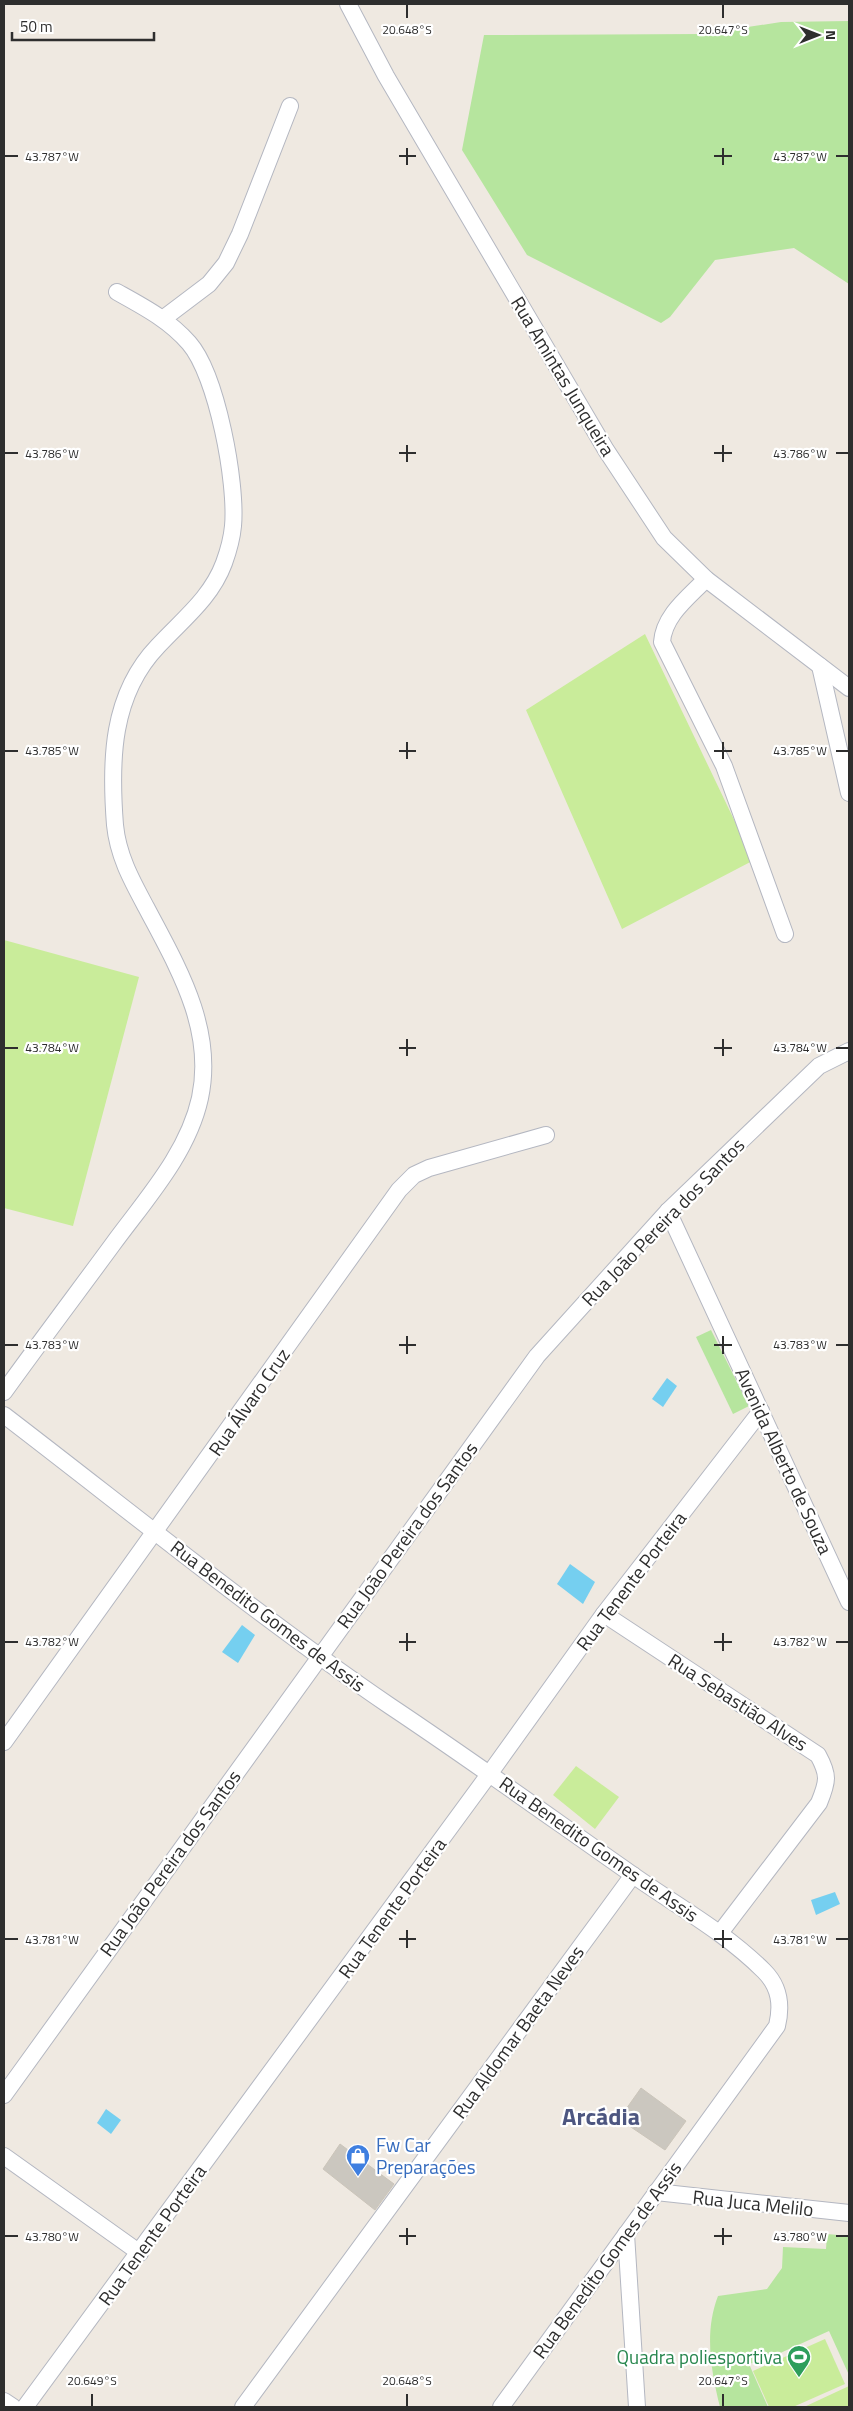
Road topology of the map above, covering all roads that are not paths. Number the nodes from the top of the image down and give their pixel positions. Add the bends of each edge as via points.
1 (348, 4) edge
2 (290, 106) dead end
3 (117, 292) dead end
4 (164, 318) junction
5 (706, 578) junction
6 (820, 666) junction
7 (849, 688) edge
8 (849, 793) edge
9 (785, 934) dead end
10 (849, 1051) edge
11 (546, 1135) dead end
12 (668, 1212) junction
13 (4, 1392) edge
14 (761, 1411) junction
15 (4, 1415) edge
16 (156, 1532) junction
17 (849, 1602) edge
18 (604, 1614) junction
19 (319, 1657) junction
20 (4, 1742) edge
21 (490, 1773) junction
22 (633, 1875) junction
23 (720, 1933) junction
24 (4, 2095) edge
25 (4, 2156) edge
26 (656, 2192) junction
27 (849, 2213) edge
28 (626, 2234) junction
29 (140, 2253) junction
30 (4, 2401) edge
31 (13, 2407) edge
32 (25, 2407) edge
33 (243, 2407) edge
34 (501, 2407) edge
35 (637, 2407) edge

1 - 5 street, Rua Amintas Junqueira via 386,76 611,458 664,538
2 - 4 street via 226,263 209,284
3 - 4 street
4 - 13 street via 191,345 208,375 221,416 232,491 233,526 224,562 208,595 155,649 132,679 112,757 114,802 125,869 181,972 196,1011 203,1054 201,1096 190,1132 164,1175
5 - 6 street, Rua Amintas Junqueira
5 - 9 street via 667,621 662,642 724,766
6 - 7 street, Rua Amintas Junqueira
6 - 8 street
10 - 12 street, Rua João Pereira dos Santos via 819,1066
11 - 16 street, Rua Álvaro Cruz via 429,1168 414,1175 399,1190
12 - 14 street, Avenida Alberto de Souza
12 - 19 street, Rua João Pereira dos Santos via 537,1356
14 - 17 street, Avenida Alberto de Souza
14 - 18 street, Rua Tenente Porteira
15 - 16 street, Rua Benedito Gomes de Assis
16 - 19 street, Rua Benedito Gomes de Assis
16 - 20 street, Rua Álvaro Cruz
18 - 21 street, Rua Tenente Porteira
18 - 23 street, Rua Sebastião Alves via 818,1755 827,1771 826,1786 819,1802
19 - 21 street, Rua Benedito Gomes de Assis
19 - 24 street, Rua João Pereira dos Santos
21 - 22 street, Rua Benedito Gomes de Assis
21 - 29 street, Rua Tenente Porteira
22 - 23 street, Rua Benedito Gomes de Assis
22 - 33 street, Rua Aldomar Baeta Neves
23 - 26 street, Rua Benedito Gomes de Assis via 766,1972 778,1991 781,2008 777,2026
25 - 29 street
26 - 27 street, Rua Juca Melilo
26 - 28 street, Rua Benedito Gomes de Assis
28 - 34 street, Rua Benedito Gomes de Assis
28 - 35 street
29 - 32 street, Rua Tenente Porteira
30 - 31 street

